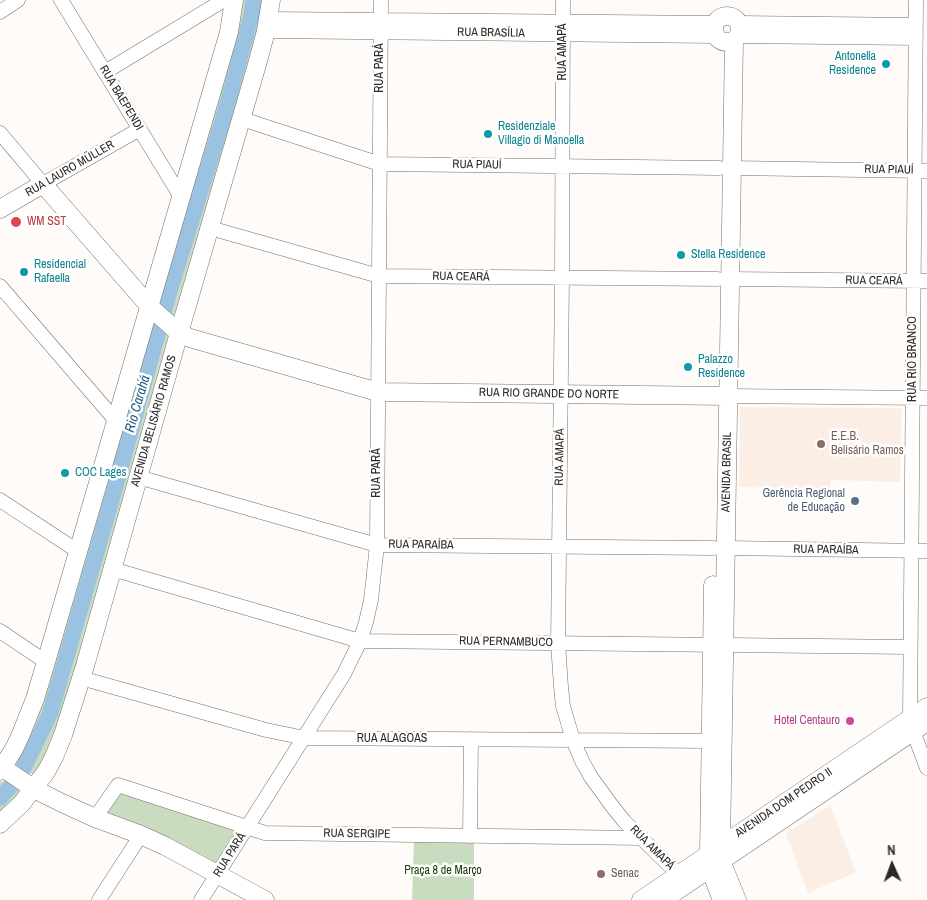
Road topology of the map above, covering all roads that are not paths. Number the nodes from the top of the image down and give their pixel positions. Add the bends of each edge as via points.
1 (18, 0) edge
2 (61, 0) edge
3 (224, 0) edge
4 (234, 0) edge
5 (270, 0) edge
6 (381, 0) edge
7 (563, 0) edge
8 (916, 0) edge
9 (0, 12) edge
10 (728, 23) edge
11 (267, 25) junction
12 (381, 26) junction
13 (563, 28) junction
14 (916, 31) junction
15 (105, 72) junction
16 (242, 119) junction
17 (140, 129) junction
18 (0, 132) edge
19 (380, 164) junction
20 (563, 166) junction
21 (726, 168) junction
22 (921, 171) edge
23 (44, 184) junction
24 (181, 197) junction
25 (0, 209) edge
26 (210, 228) junction
27 (379, 276) junction
28 (562, 278) junction
29 (724, 279) junction
30 (920, 281) edge
31 (1, 292) edge
32 (153, 310) junction
33 (176, 330) junction
34 (378, 392) junction
35 (560, 394) junction
36 (722, 396) junction
37 (920, 398) edge
38 (116, 422) junction
39 (138, 477) junction
40 (0, 500) edge
41 (377, 545) junction
42 (559, 547) junction
43 (720, 548) junction
44 (911, 550) junction
45 (927, 551) edge
46 (79, 552) junction
47 (112, 569) junction
48 (0, 631) edge
49 (360, 641) junction
50 (558, 643) junction
51 (718, 645) junction
52 (910, 647) junction
53 (46, 662) junction
54 (81, 678) junction
55 (927, 707) edge
56 (917, 724) edge
57 (304, 738) junction
58 (471, 739) junction
59 (573, 740) junction
60 (710, 741) junction
61 (927, 768) edge
62 (3, 769) edge
63 (30, 786) junction
64 (96, 818) junction
65 (0, 824) edge
66 (247, 828) junction
67 (141, 835) junction
68 (470, 836) junction
69 (642, 838) junction
70 (715, 858) junction
71 (218, 874) junction
72 (678, 875) junction
73 (99, 900) edge
74 (201, 900) edge
75 (265, 900) edge
76 (641, 900) edge
77 (664, 900) edge
78 (722, 900) edge
79 (737, 900) edge

1 - 9 street
2 - 15 street, RUA BAEPENDI
3 - 15 street
4 - 24 main road via 229,32
5 - 11 main road, AVENIDA BELISÁRIO RAMOS
6 - 12 street, RUA PARÁ
7 - 13 street, RUA AMAPÁ
8 - 14 street, RUA RIO BRANCO
10 - 13 street, RUA BRASÍLIA
10 - 14 street, RUA BRASÍLIA
10 - 21 main road, AVENIDA BRASIL
11 - 12 street, RUA BRASÍLIA
11 - 16 main road, AVENIDA BELISÁRIO RAMOS
12 - 13 street, RUA BRASÍLIA
12 - 19 street, RUA PARÁ
13 - 20 street, RUA AMAPÁ
14 - 22 street, RUA RIO BRANCO
15 - 17 street, RUA BAEPENDI
16 - 19 street, RUA PIAUÍ
16 - 26 main road, AVENIDA BELISÁRIO RAMOS
17 - 23 street, RUA LAURO MÜLLER
17 - 24 street, RUA BAEPENDI
18 - 23 street
19 - 20 street, RUA PIAUÍ
19 - 27 street, RUA PARÁ
20 - 21 street, RUA PIAUÍ
20 - 28 street, RUA AMAPÁ
21 - 22 street, RUA PIAUÍ
21 - 29 main road, AVENIDA BRASIL
22 - 30 street, RUA RIO BRANCO
23 - 25 main road, RUA LAURO MÜLLER
23 - 32 main road, RUA RIO GRANDE DO NORTE
24 - 32 main road
26 - 27 street, RUA CEARÁ
26 - 33 main road, AVENIDA BELISÁRIO RAMOS
27 - 28 street, RUA CEARÁ
27 - 34 street, RUA PARÁ
28 - 29 street, RUA CEARÁ
28 - 35 street, RUA AMAPÁ
29 - 30 street, RUA CEARÁ
29 - 36 main road, AVENIDA BRASIL
30 - 37 street, RUA RIO BRANCO
31 - 38 street
32 - 33 main road, RUA RIO GRANDE DO NORTE
32 - 38 main road
33 - 34 main road, RUA RIO GRANDE DO NORTE via 190,338
33 - 39 main road, AVENIDA BELISÁRIO RAMOS
34 - 35 main road, RUA RIO GRANDE DO NORTE
34 - 41 street, RUA PARÁ
35 - 36 main road, RUA RIO GRANDE DO NORTE
35 - 42 street, RUA AMAPÁ
36 - 37 street, RUA RIO GRANDE DO NORTE
36 - 43 main road, AVENIDA BRASIL
37 - 44 street, RUA RIO BRANCO
38 - 46 main road
39 - 41 street, RUA PARAÍBA
39 - 47 main road, AVENIDA BELISÁRIO RAMOS
40 - 46 street
41 - 42 street, RUA PARAÍBA
41 - 49 street, RUA PARÁ via 371,600
42 - 43 street, RUA PARAÍBA
42 - 50 street, RUA AMAPÁ
43 - 44 street, RUA PARAÍBA
43 - 51 main road, AVENIDA BRASIL
44 - 45 street, RUA PARAÍBA
44 - 52 street, RUA RIO BRANCO
46 - 53 main road
47 - 49 street, RUA PERNAMBUCO
47 - 54 main road, AVENIDA BELISÁRIO RAMOS
48 - 53 street
49 - 50 street, RUA PERNAMBUCO
49 - 57 street, RUA PARÁ via 344,674
50 - 51 street, RUA PERNAMBUCO
50 - 59 street, RUA AMAPÁ via 562,697
51 - 52 street, RUA PERNAMBUCO
51 - 60 main road, AVENIDA BRASIL
51 - 70 main road, AVENIDA BRASIL
52 - 56 street, RUA RIO BRANCO
53 - 62 main road via 21,734
54 - 57 street, RUA ALAGOAS
54 - 63 main road, AVENIDA BELISÁRIO RAMOS via 54,757 46,772
55 - 56 main road, AVENIDA DOM PEDRO II
56 - 61 street
56 - 70 main road, AVENIDA DOM PEDRO II
57 - 58 street, RUA ALAGOAS
57 - 66 street, RUA PARÁ
58 - 59 street, RUA ALAGOAS
58 - 68 street
59 - 60 street, RUA ALAGOAS
59 - 69 street, RUA AMAPÁ via 600,791
60 - 70 main road, AVENIDA BRASIL
62 - 63 main road
63 - 64 main road
63 - 65 main road, AVENIDA BELISÁRIO RAMOS via 22,803
64 - 66 street, RUA SERGIPE via 118,785
64 - 67 main road
66 - 68 street, RUA SERGIPE via 265,833
66 - 71 street, RUA PARÁ
67 - 71 main road
67 - 73 street
68 - 69 street, RUA SERGIPE
69 - 72 street, RUA AMAPÁ
70 - 72 main road, AVENIDA DOM PEDRO II
70 - 77 main road, AVENIDA DOM PEDRO II
70 - 78 main road, AVENIDA BRASIL
70 - 79 main road, AVENIDA BRASIL
71 - 74 street, RUA PARÁ
71 - 75 main road
72 - 76 main road, AVENIDA DOM PEDRO II

